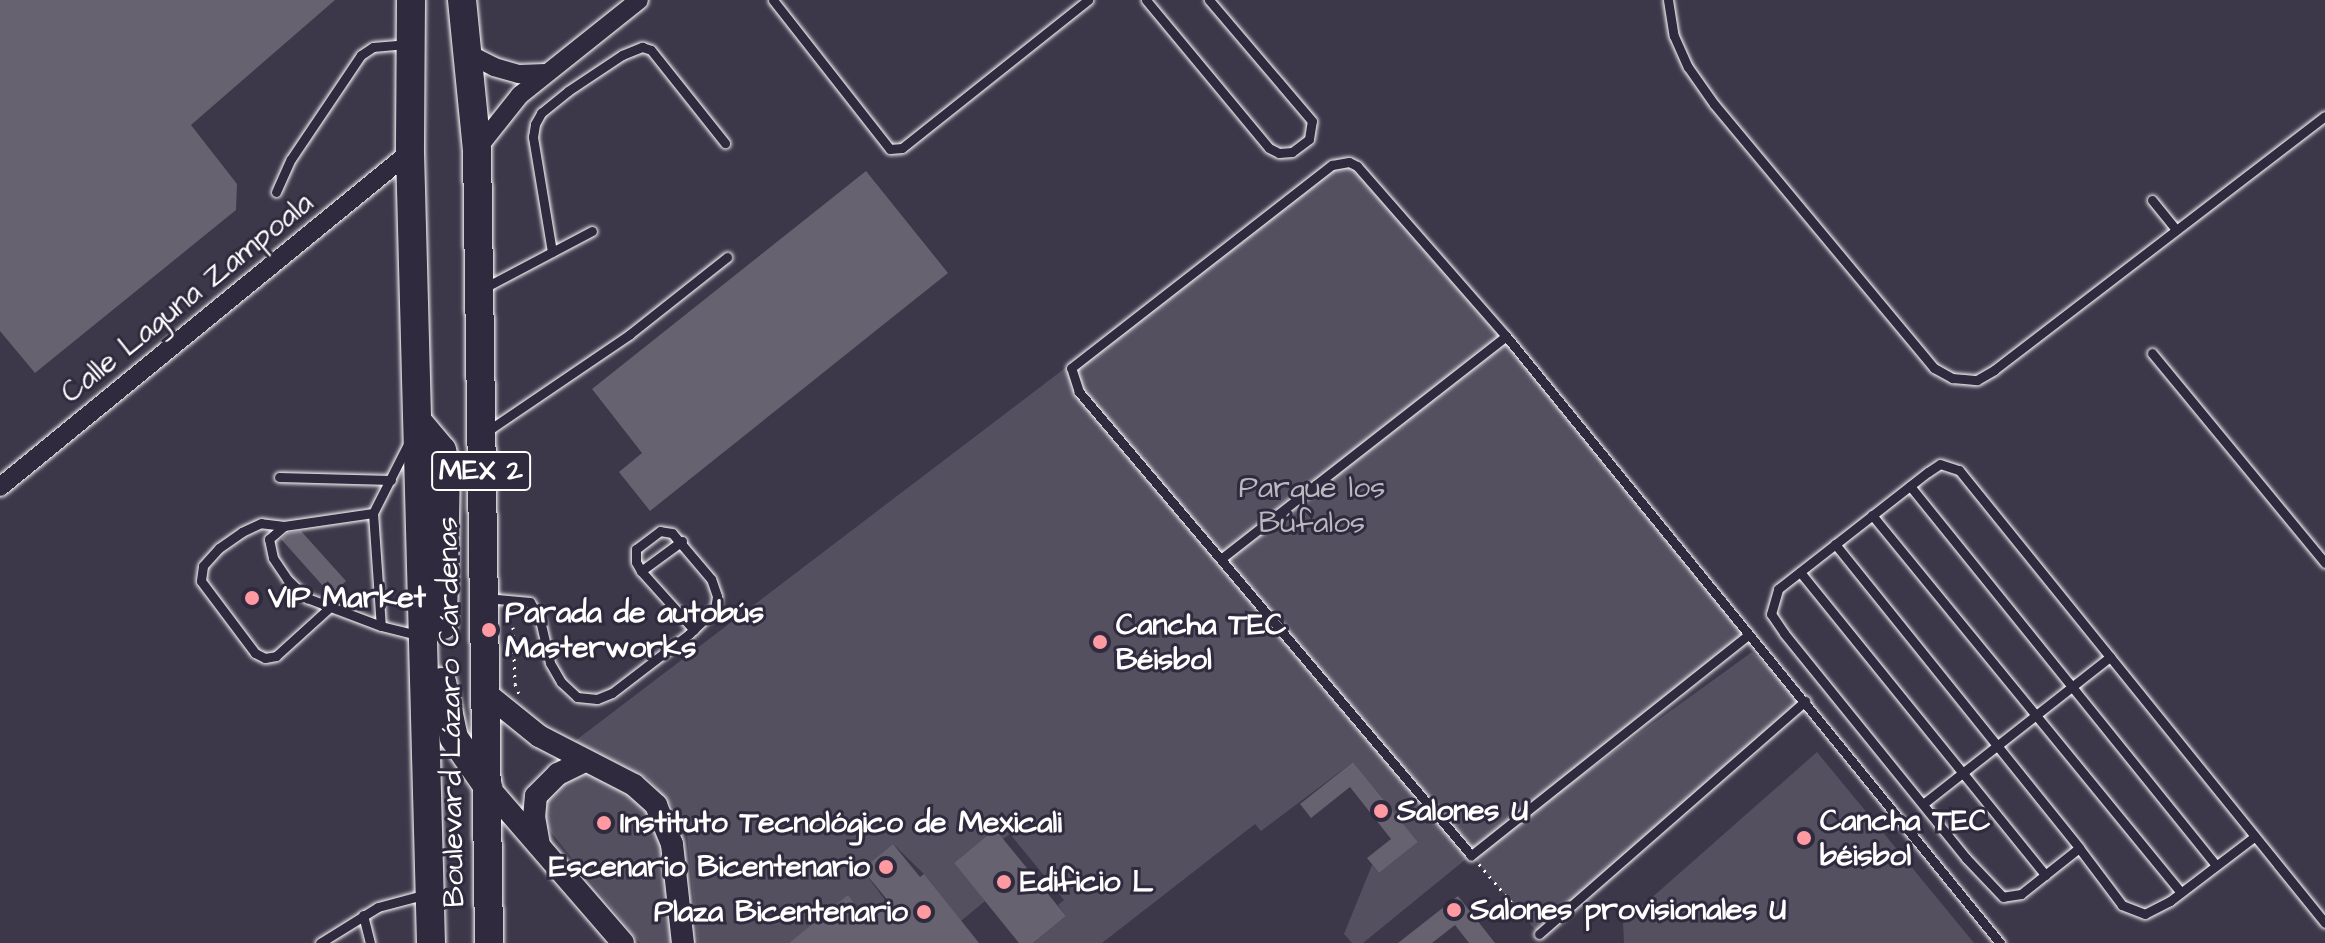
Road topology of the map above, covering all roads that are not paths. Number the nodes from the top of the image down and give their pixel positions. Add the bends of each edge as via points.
1 (411, 0) edge
2 (462, 0) edge
3 (639, 0) edge
4 (1088, 0) edge
5 (1146, 0) edge
6 (1209, 0) edge
7 (1668, 0) edge
8 (776, 1) edge
9 (409, 44) junction
10 (467, 53) junction
11 (546, 73) junction
12 (2325, 116) edge
13 (725, 143) dead end
14 (477, 149) junction
15 (410, 152) junction
16 (276, 192) dead end
17 (2152, 200) dead end
18 (2176, 230) junction
19 (592, 231) dead end
20 (552, 252) junction
21 (727, 257) dead end
22 (478, 292) junction
23 (1506, 336) junction
24 (2152, 353) dead end
25 (419, 423) junction
26 (480, 436) junction
27 (279, 477) dead end
28 (391, 480) junction
29 (1910, 486) junction
30 (0, 487) edge
31 (373, 513) junction
32 (1872, 515) junction
33 (284, 526) junction
34 (682, 541) junction
35 (1835, 544) junction
36 (1222, 558) junction
37 (2325, 563) edge
38 (641, 571) junction
39 (1800, 572) junction
40 (485, 598) junction
41 (330, 607) junction
42 (381, 626) junction
43 (694, 630) junction
44 (1748, 635) junction
45 (426, 636) junction
46 (2110, 657) junction
47 (2072, 687) junction
48 (487, 694) junction
49 (1805, 701) junction
50 (2035, 714) junction
51 (1996, 745) junction
52 (585, 761) junction
53 (1961, 771) junction
54 (488, 787) junction
55 (1923, 804) junction
56 (2254, 837) junction
57 (539, 845) junction
58 (2079, 848) junction
59 (2216, 865) junction
60 (2045, 875) junction
61 (2181, 892) junction
62 (431, 894) junction
63 (363, 915) junction
64 (2325, 923) edge
65 (1539, 934) road end
66 (320, 943) edge
67 (370, 943) edge
68 (431, 943) edge
69 (489, 943) edge
70 (623, 943) edge
71 (683, 943) edge
72 (2000, 943) edge

1 - 9 main road, Boulevard Lázaro Cárdenas / MEX 2
2 - 10 main road, Boulevard Lázaro Cárdenas / MEX 2
3 - 11 street
4 - 8 lane via 902,148 890,149
5 - 6 lane via 1269,148 1292,152 1309,139 1312,121
7 - 18 lane via 1674,36 1714,104 1934,368 1952,378 1977,380 1994,370
9 - 15 main road, Boulevard Lázaro Cárdenas / MEX 2
9 - 16 lane via 373,47 361,55 291,159
10 - 11 street via 519,74
10 - 14 main road, Boulevard Lázaro Cárdenas / MEX 2
11 - 14 street via 520,95
12 - 18 lane
13 - 20 lane via 651,50 642,47 622,55 568,91 535,124
14 - 22 main road, Boulevard Lázaro Cárdenas / MEX 2
15 - 25 main road, Boulevard Lázaro Cárdenas / MEX 2
15 - 30 street, Calle Laguna Zampoala
17 - 18 lane
19 - 20 lane
20 - 22 lane
21 - 26 lane via 630,334
22 - 26 main road, Boulevard Lázaro Cárdenas / MEX 2
23 - 36 lane
23 - 36 lane via 1365,171 1349,162 1332,165 1076,362 1071,375 1079,392
23 - 44 lane
24 - 37 lane
25 - 28 lane
25 - 45 main road, Boulevard Lázaro Cárdenas / MEX 2
25 - 54 main road via 442,450 446,467 446,713 462,752
26 - 40 main road, Boulevard Lázaro Cárdenas / MEX 2
27 - 28 lane
28 - 31 lane
29 - 32 lane
29 - 46 lane via 1940,464 1959,470
29 - 47 lane
31 - 33 lane
31 - 42 lane
32 - 35 lane
32 - 50 lane
33 - 41 lane via 269,539 273,558 307,598
33 - 41 lane via 261,523 242,532 203,566 201,581 255,653 265,658 276,656
34 - 38 lane
34 - 38 lane via 667,530 655,533 636,549
34 - 43 lane via 711,579 717,596 715,609
35 - 39 lane
35 - 51 lane
36 - 44 lane via 1471,855
38 - 43 lane
39 - 53 lane
39 - 55 lane via 1778,589 1771,614
40 - 43 lane via 530,602 561,682 588,700 612,693
40 - 48 main road, Boulevard Lázaro Cárdenas / MEX 2
41 - 42 lane
42 - 45 lane
44 - 49 lane
45 - 62 main road, Boulevard Lázaro Cárdenas / MEX 2
46 - 47 lane
46 - 56 lane
47 - 50 lane
47 - 59 lane
48 - 52 street via 539,736
48 - 54 main road, Boulevard Lázaro Cárdenas / MEX 2
49 - 65 lane
49 - 72 lane
50 - 51 lane
50 - 61 lane
51 - 53 lane
51 - 58 lane
52 - 57 street via 558,774 536,796
52 - 71 street via 634,785 663,816 672,844
53 - 55 lane
53 - 60 lane
54 - 57 street
54 - 69 main road, Boulevard Lázaro Cárdenas / MEX 2
55 - 60 lane via 2003,897 2021,894
56 - 59 lane
56 - 64 lane
57 - 70 street
58 - 60 lane
58 - 61 lane via 2133,912 2145,914
59 - 61 lane
62 - 63 lane via 399,899
62 - 68 main road, Boulevard Lázaro Cárdenas / MEX 2
63 - 66 lane
63 - 67 lane

